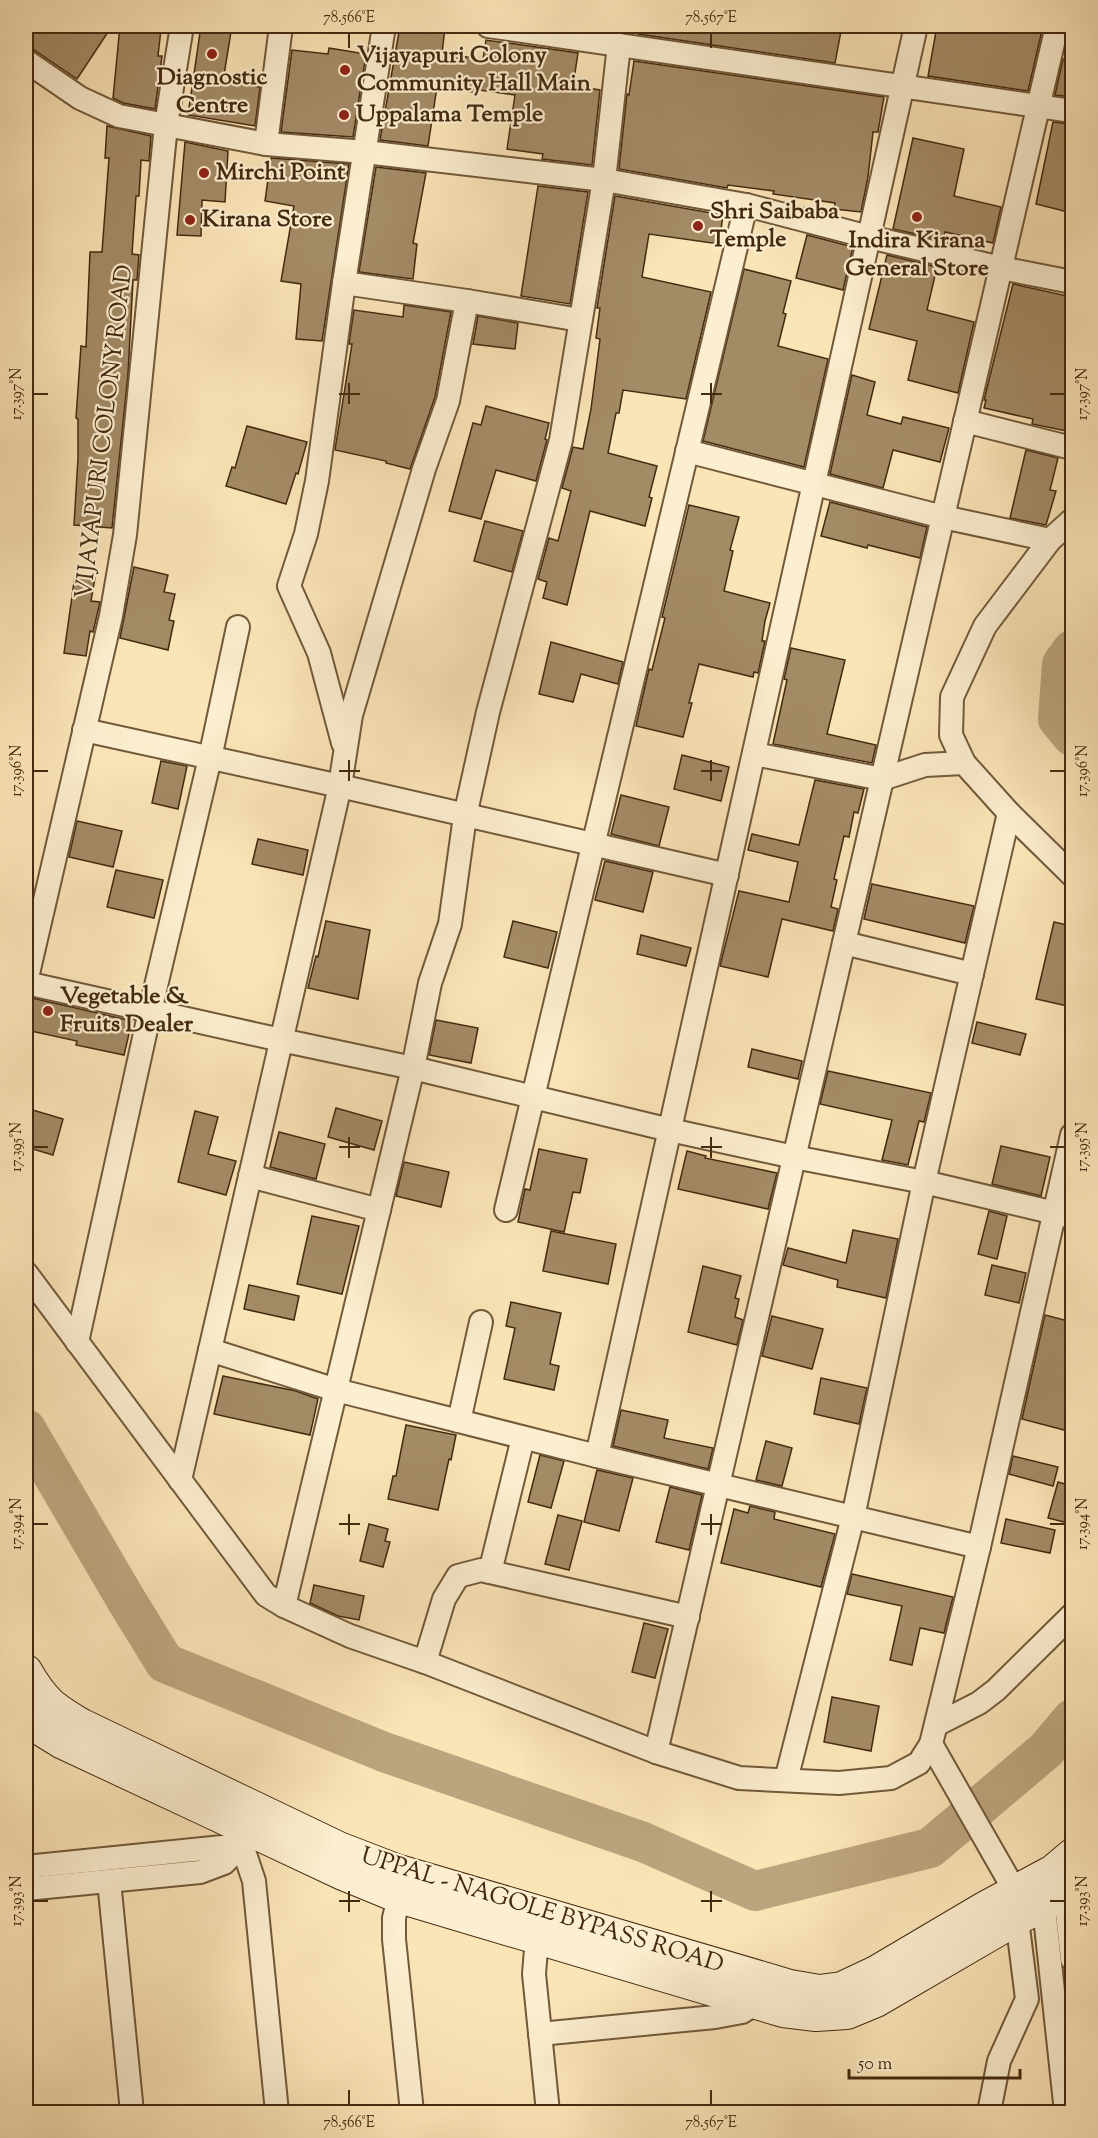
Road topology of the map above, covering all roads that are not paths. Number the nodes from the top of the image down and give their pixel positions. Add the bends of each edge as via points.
1 (182, 26) edge
2 (281, 26) edge
3 (384, 26) edge
4 (488, 26) edge
5 (916, 26) edge
6 (1057, 26) edge
7 (518, 28) edge
8 (619, 45) junction
9 (26, 61) edge
10 (903, 87) junction
11 (1038, 107) junction
12 (1072, 111) edge
13 (166, 124) junction
14 (266, 144) junction
15 (365, 152) junction
16 (604, 180) junction
17 (746, 205) junction
18 (869, 237) junction
19 (1000, 268) junction
20 (1072, 282) edge
21 (344, 283) junction
22 (467, 301) junction
23 (580, 321) junction
24 (965, 421) junction
25 (1072, 448) edge
26 (687, 451) junction
27 (814, 485) junction
28 (943, 517) junction
29 (1072, 520) edge
30 (1050, 540) junction
31 (238, 627) dead end
32 (84, 730) junction
33 (345, 752) junction
34 (754, 754) junction
35 (210, 758) junction
36 (964, 763) junction
37 (882, 779) junction
38 (340, 786) junction
39 (1009, 813) junction
40 (465, 816) junction
41 (593, 844) junction
42 (727, 875) junction
43 (1072, 875) edge
44 (844, 943) junction
45 (972, 974) junction
46 (26, 982) edge
47 (150, 1011) junction
48 (281, 1040) junction
49 (413, 1068) junction
50 (532, 1097) junction
51 (670, 1130) junction
52 (1072, 1135) edge
53 (794, 1157) junction
54 (250, 1176) junction
55 (924, 1182) junction
56 (379, 1210) junction
57 (506, 1210) dead end
58 (1064, 1215) edge
59 (26, 1273) edge
60 (481, 1322) dead end
61 (77, 1342) junction
62 (210, 1350) junction
63 (336, 1390) junction
64 (459, 1421) junction
65 (523, 1438) junction
66 (597, 1456) junction
67 (180, 1480) junction
68 (718, 1484) junction
69 (853, 1517) junction
70 (979, 1547) junction
71 (490, 1572) junction
72 (284, 1606) junction
73 (1072, 1615) edge
74 (688, 1617) junction
75 (425, 1662) junction
76 (26, 1671) edge
77 (28, 1721) edge
78 (934, 1735) junction
79 (656, 1752) junction
80 (786, 1780) junction
81 (251, 1829) junction
82 (26, 1867) edge
83 (109, 1881) junction
84 (1052, 1885) edge
85 (26, 1889) edge
86 (399, 1897) junction
87 (537, 1937) junction
88 (1072, 1959) edge
89 (756, 2003) junction
90 (540, 2034) junction
91 (132, 2112) edge
92 (277, 2112) edge
93 (412, 2112) edge
94 (548, 2112) edge
95 (989, 2112) edge
96 (1065, 2112) edge

1 - 13 street, VIJAYAPURI COLONY ROAD
2 - 14 street
3 - 15 street
4 - 7 street
5 - 10 street
6 - 11 street
7 - 8 street
8 - 10 street
8 - 16 street
9 - 13 street via 80,98 119,116
10 - 11 street
10 - 18 street
11 - 12 street
11 - 19 street
13 - 14 street
13 - 32 street, VIJAYAPURI COLONY ROAD via 125,535
14 - 15 street
15 - 16 street
15 - 21 street
16 - 17 street
16 - 23 street
17 - 18 street
17 - 26 street
18 - 19 street
18 - 27 street
19 - 20 street
19 - 24 street
21 - 22 street
21 - 33 street via 317,481 306,534 289,586 319,653
22 - 23 street
22 - 33 street via 448,401 351,715
23 - 40 street via 561,440 488,712
24 - 25 street
24 - 28 street
26 - 27 street
26 - 41 street
27 - 28 street
27 - 34 street
28 - 30 street
28 - 37 street
29 - 30 street
30 - 36 street via 985,626 952,697 951,735
31 - 35 street
32 - 35 street
32 - 46 street, VIJAYAPURI COLONY ROAD
33 - 38 street
34 - 37 street
34 - 42 street
35 - 38 street
35 - 47 street
36 - 37 street via 925,765
36 - 39 street
37 - 44 street
38 - 40 street
38 - 48 street
39 - 43 street
39 - 45 street
40 - 41 street
40 - 49 street via 450,924 429,983
41 - 42 street
41 - 50 street
42 - 51 street
44 - 45 street
44 - 53 street
45 - 55 street
46 - 47 street
47 - 48 street
47 - 61 street
48 - 49 street
48 - 54 street
49 - 50 street
49 - 56 street
50 - 51 street
50 - 57 street
51 - 53 street
51 - 66 street
52 - 58 street
53 - 55 street
53 - 68 street
54 - 56 street
54 - 62 street
55 - 58 street
55 - 69 street
56 - 63 street
58 - 70 street
59 - 61 street
60 - 64 street
61 - 67 street
62 - 63 street
62 - 67 street
63 - 64 street
63 - 72 street
64 - 65 street
65 - 66 street
65 - 71 street
66 - 68 street
67 - 72 street via 266,1595
68 - 69 street
68 - 74 street
69 - 70 street
69 - 80 street
70 - 78 street
71 - 74 street
71 - 75 street via 481,1570 458,1576 444,1599
72 - 75 street
73 - 78 street via 996,1690
74 - 79 street
75 - 79 street
76 - 81 street, UPPAL - NAGOLE BYPASS ROAD via 38,1693 57,1711
77 - 81 street, UPPAL - NAGOLE BYPASS ROAD via 61,1742
78 - 80 street via 919,1762 891,1778 839,1783
78 - 84 street via 984,1838
79 - 80 street via 739,1778
81 - 82 street
81 - 83 street via 224,1863 200,1872
81 - 84 street, UPPAL - NAGOLE BYPASS ROAD via 339,1848 396,1870 790,1986 819,1991 842,1988
81 - 86 street, UPPAL - NAGOLE BYPASS ROAD via 343,1875
81 - 92 street
83 - 85 street
83 - 91 street
84 - 88 street
84 - 89 street, UPPAL - NAGOLE BYPASS ROAD via 876,2001 848,2013 816,2015
84 - 95 street via 1027,1999 999,2061
84 - 96 street
86 - 87 street, UPPAL - NAGOLE BYPASS ROAD
86 - 93 street via 394,1939
87 - 89 street, UPPAL - NAGOLE BYPASS ROAD
87 - 90 street via 534,1974
89 - 90 street via 742,2012 715,2017
90 - 94 street

